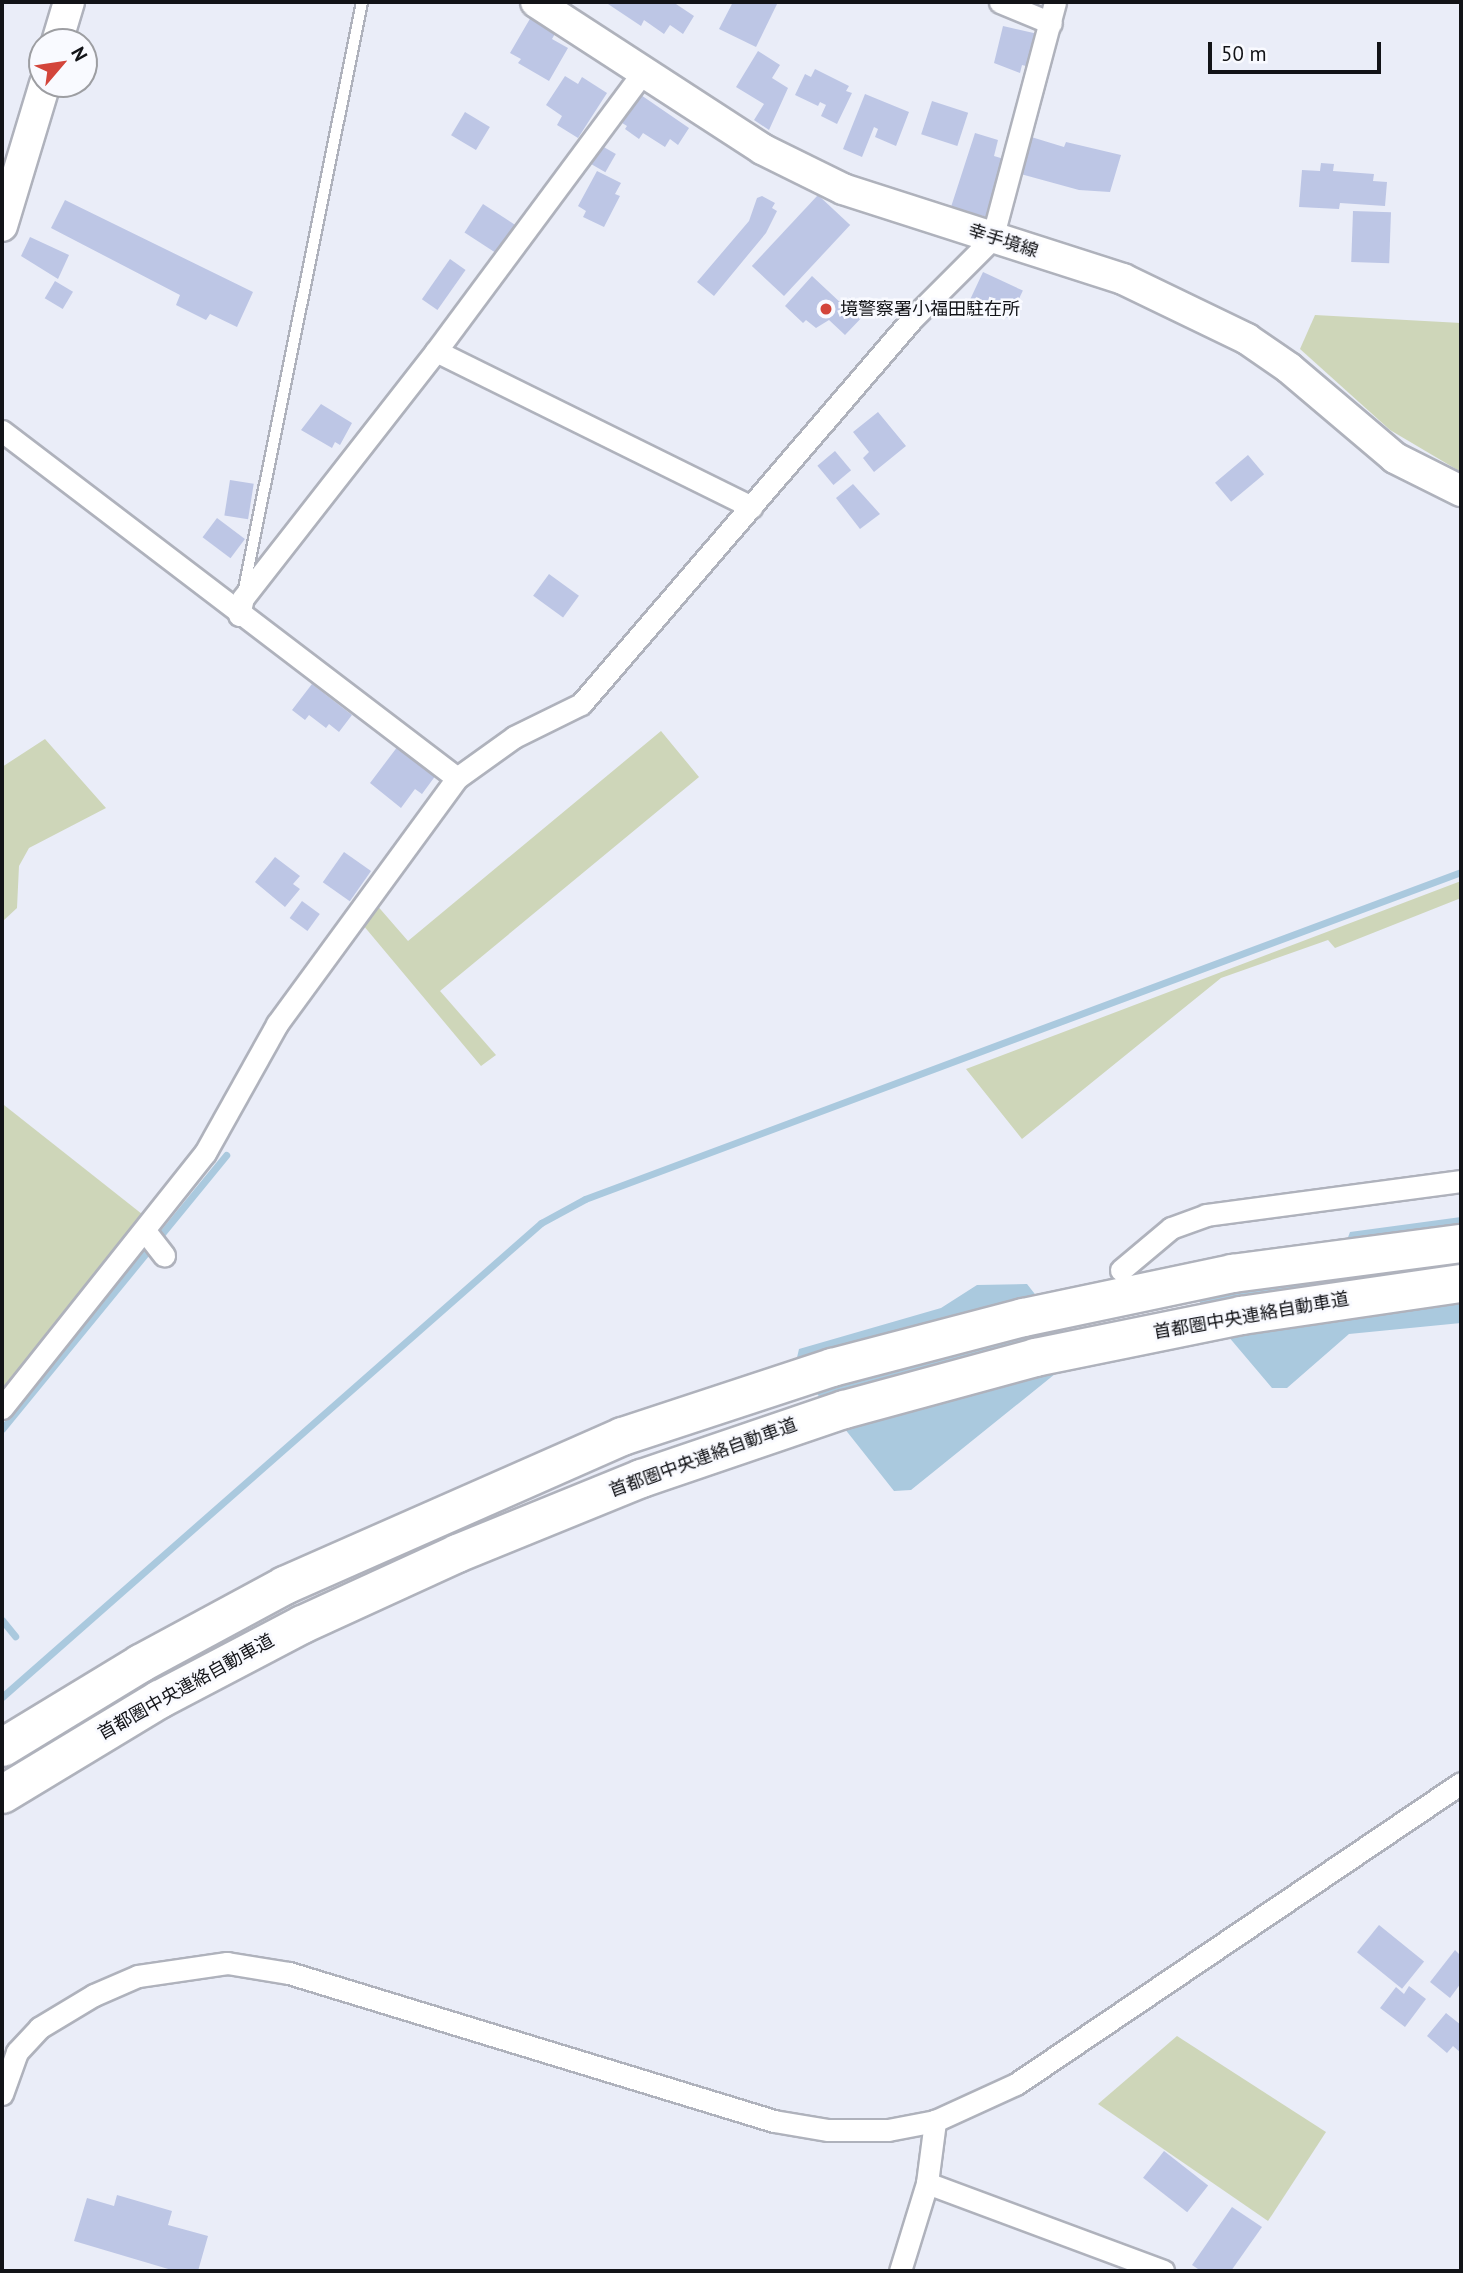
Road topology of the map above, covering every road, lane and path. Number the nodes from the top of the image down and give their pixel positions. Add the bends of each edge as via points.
1 (69, 2) edge
2 (362, 2) edge
3 (1000, 2) edge
4 (1055, 2) edge
5 (543, 4) edge
6 (1051, 23) junction
7 (61, 28) edge
8 (642, 74) junction
9 (41, 98) edge
10 (2, 226) edge
11 (992, 239) junction
12 (436, 351) junction
13 (2, 431) edge
14 (1461, 491) edge
15 (751, 507) junction
16 (241, 606) junction
17 (457, 778) junction
18 (1461, 1181) edge
19 (146, 1232) junction
20 (1461, 1243) edge
21 (164, 1255) dead end
22 (1121, 1270) dead end
23 (1461, 1283) edge
24 (2, 1408) edge
25 (2, 1747) edge
26 (1461, 1783) edge
27 (2, 1794) edge
28 (2, 2094) edge
29 (935, 2121) junction
30 (927, 2183) junction
31 (900, 2271) edge
32 (1163, 2271) edge

1 - 7 main road
2 - 16 lane
3 - 6 street
4 - 6 street
5 - 8 main road, 幸手境線
6 - 11 street
8 - 11 main road, 幸手境線 via 762,149 844,188
8 - 12 street
9 - 10 main road
11 - 14 main road, 幸手境線 via 1123,279 1247,339 1289,368 1395,458
11 - 15 street via 912,318
12 - 15 street
12 - 16 street
13 - 16 street
15 - 17 street via 581,704 514,737
16 - 17 street
17 - 19 street via 277,1024 205,1153
18 - 22 street via 1206,1215 1171,1228
19 - 21 street
19 - 24 street
20 - 25 highway via 1232,1273 1023,1317 832,1367 622,1436 284,1585 140,1663
23 - 27 highway, 首都圏中央連絡自動車道 via 1241,1315 1035,1357 844,1409 641,1478 302,1623 159,1699
26 - 29 street via 1016,2084
28 - 29 street via 17,2052 39,2028 94,1995 138,1976 227,1963 289,1973 774,2121 828,2130 888,2130
29 - 30 street
30 - 31 street
30 - 32 street

